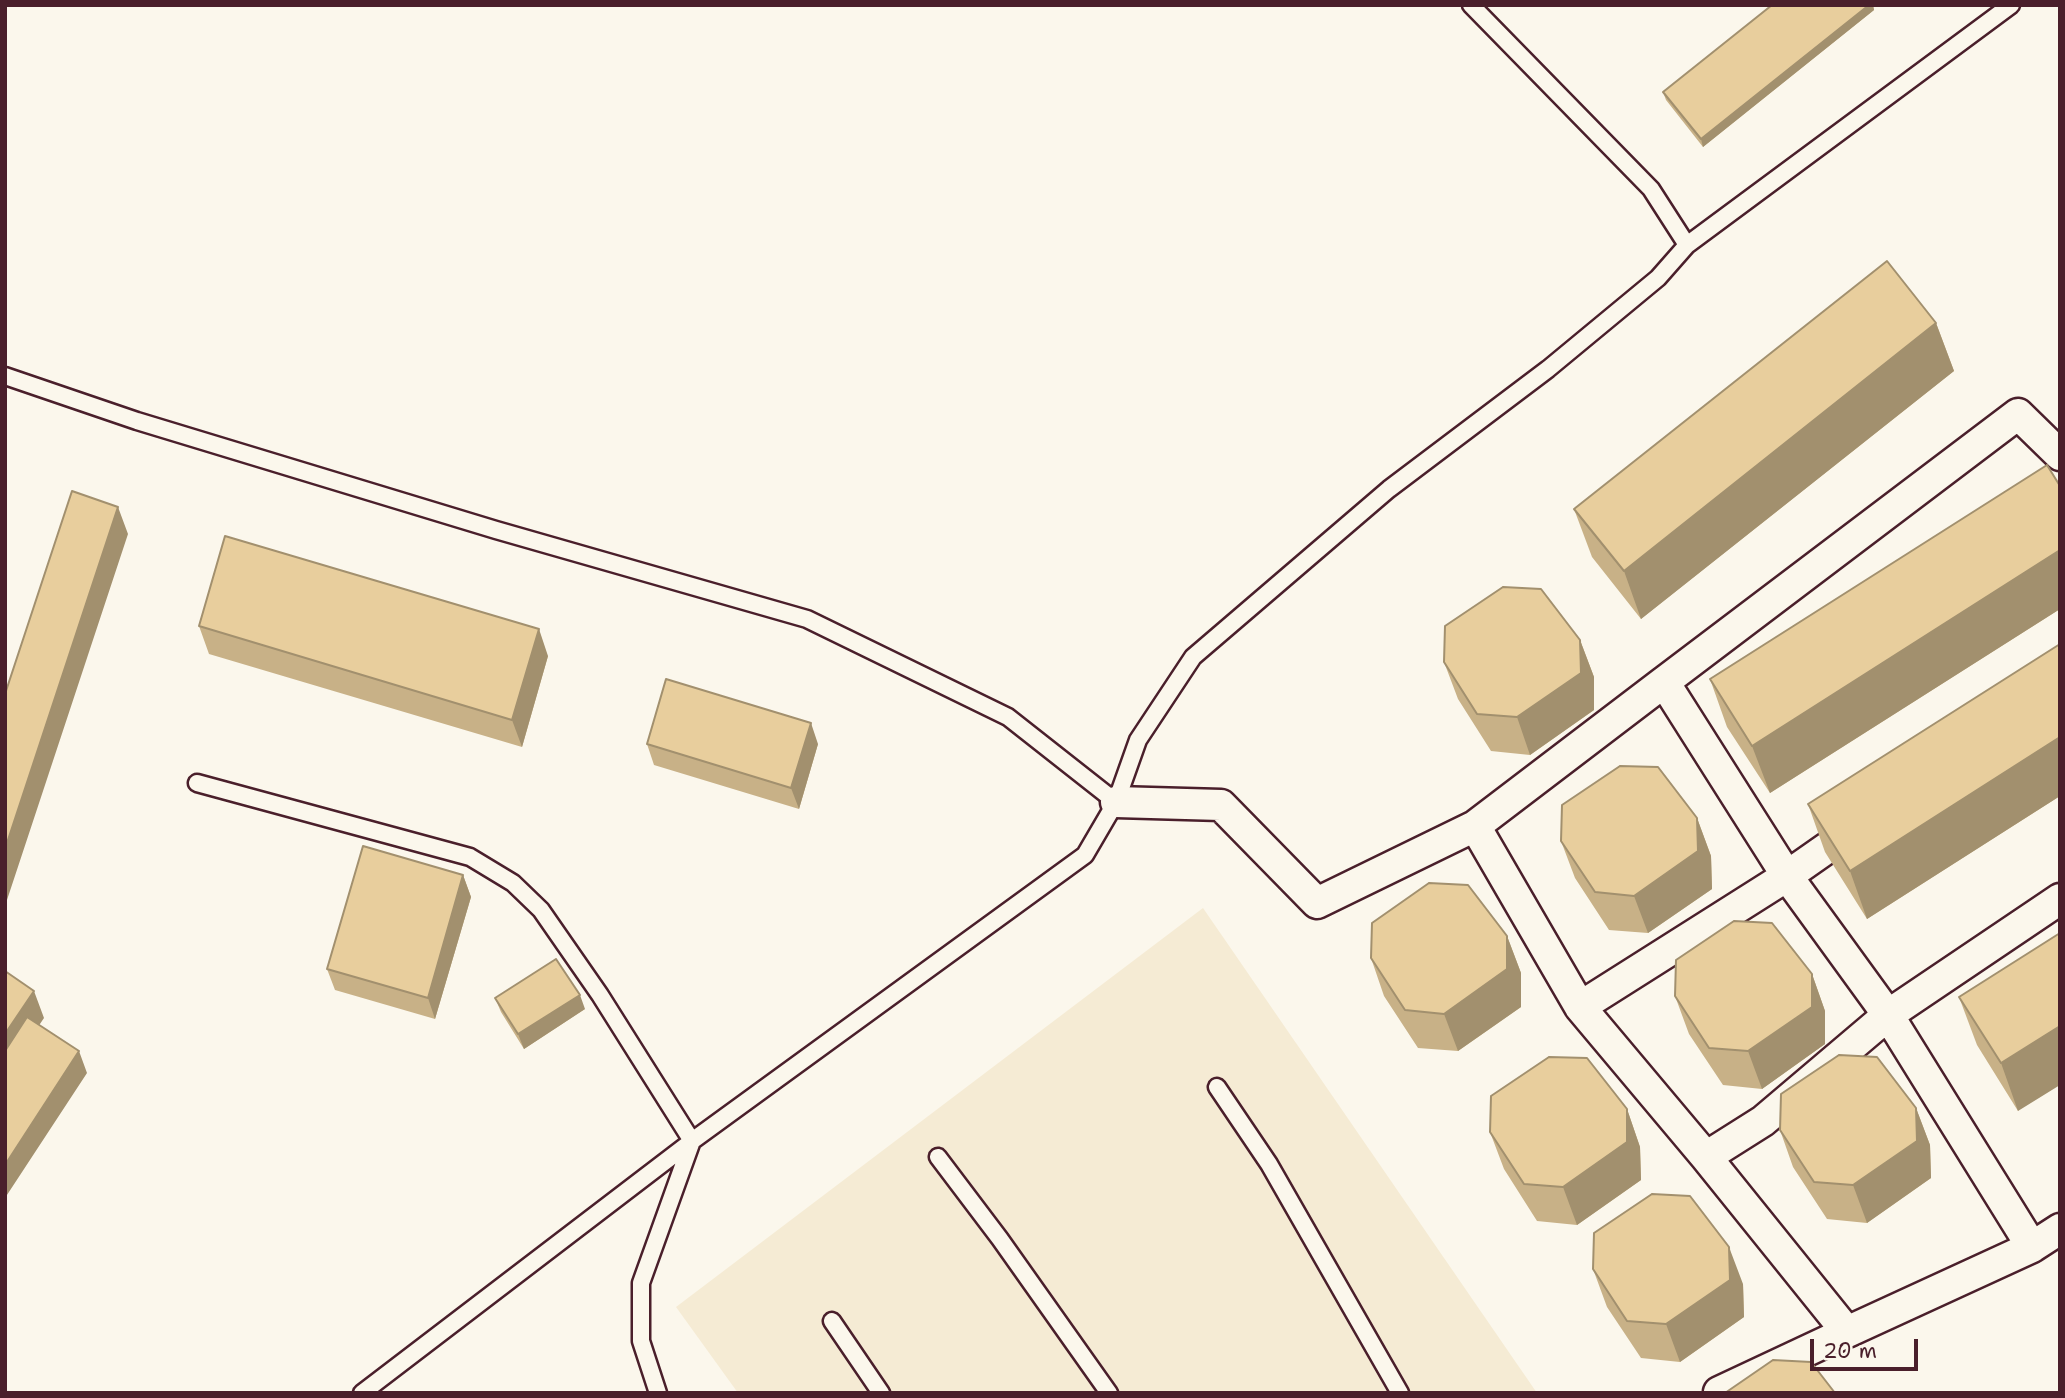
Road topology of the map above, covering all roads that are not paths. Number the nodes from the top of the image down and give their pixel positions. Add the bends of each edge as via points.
1 (1471, 5) edge
2 (2011, 5) edge
3 (1688, 245) junction
4 (5, 376) edge
5 (2060, 455) edge
6 (1664, 682) junction
7 (197, 783) dead end
8 (1116, 802) junction
9 (1878, 811) edge
10 (1475, 826) junction
11 (1787, 876) junction
12 (2060, 898) edge
13 (1580, 1007) junction
14 (1888, 1015) junction
15 (1217, 1087) dead end
16 (692, 1141) junction
17 (938, 1157) dead end
18 (1706, 1157) junction
19 (2060, 1229) edge
20 (2032, 1247) junction
21 (832, 1321) dead end
22 (1847, 1332) junction
23 (1719, 1392) edge
24 (362, 1393) edge
25 (658, 1393) edge
26 (881, 1393) edge
27 (1109, 1393) edge
28 (1400, 1393) edge

1 - 3 lane via 1651,189
2 - 3 lane
3 - 8 lane via 1658,278 1548,369 1389,489 1193,657 1138,740
4 - 8 lane via 390,498 807,619 1008,717
5 - 6 street via 2018,414
6 - 10 street
6 - 11 street
7 - 16 lane via 470,858 513,883 541,910
8 - 10 street via 1221,805 1317,903
8 - 16 lane via 1085,855
9 - 11 street
10 - 13 street
11 - 13 street
11 - 14 street
12 - 14 street
13 - 18 street
14 - 18 street via 1763,1121
14 - 20 street
15 - 28 lane via 1269,1164
16 - 24 lane
16 - 25 lane via 641,1283 641,1341
17 - 27 lane
18 - 22 street
19 - 20 street
20 - 22 street
21 - 26 lane
22 - 23 street

